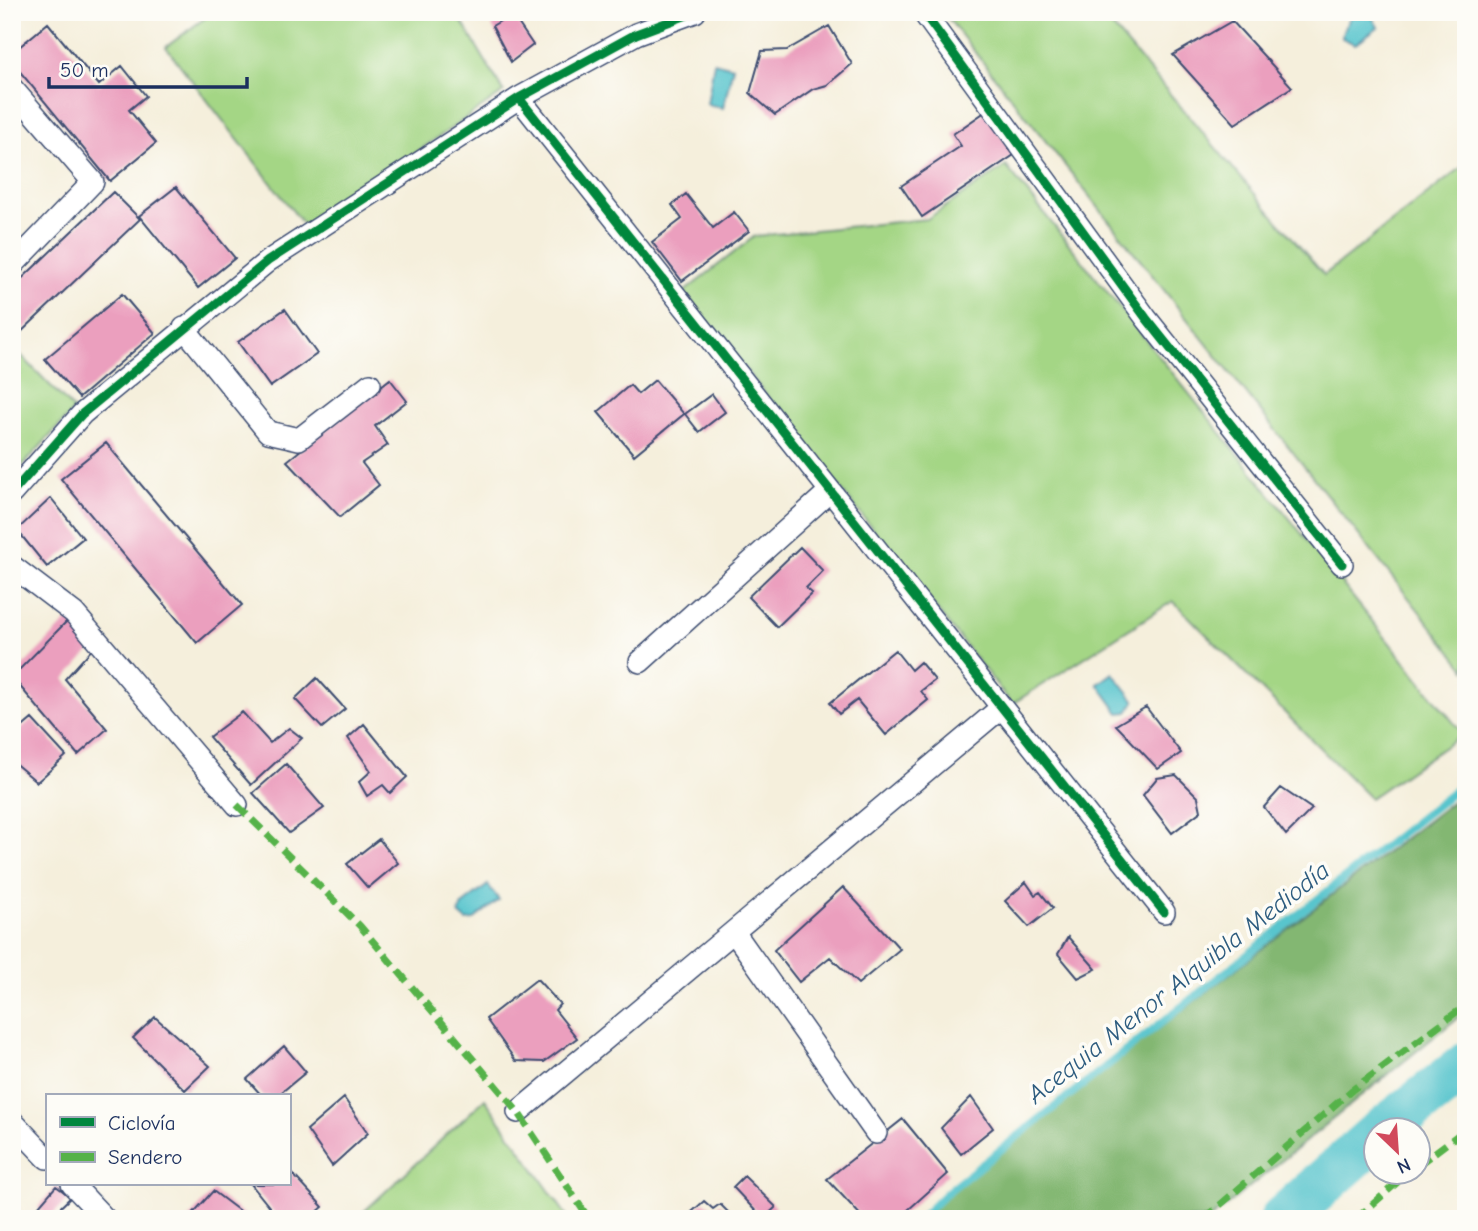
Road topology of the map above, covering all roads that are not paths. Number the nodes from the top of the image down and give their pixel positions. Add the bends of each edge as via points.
1 (695, 12) edge
2 (923, 12) edge
3 (12, 88) edge
4 (519, 98) junction
5 (12, 266) edge
6 (184, 328) junction
7 (370, 384) dead end
8 (830, 491) junction
9 (12, 493) edge
10 (1342, 564) dead end
11 (12, 566) edge
12 (640, 662) dead end
13 (1001, 708) junction
14 (237, 805) dead end
15 (1164, 912) dead end
16 (734, 932) junction
17 (518, 1112) dead end
18 (12, 1121) edge
19 (876, 1133) dead end
20 (46, 1157) edge
21 (74, 1186) edge
22 (105, 1219) edge

1 - 4 street via 636,34
2 - 10 street via 1146,318
3 - 5 street via 93,182
4 - 6 street via 268,261
4 - 8 street
6 - 7 street via 268,432 299,439
6 - 9 street via 82,414
8 - 12 street
8 - 13 street
11 - 14 street via 74,613
13 - 15 street
13 - 16 street
16 - 17 street
16 - 19 street
18 - 20 street
21 - 22 street

